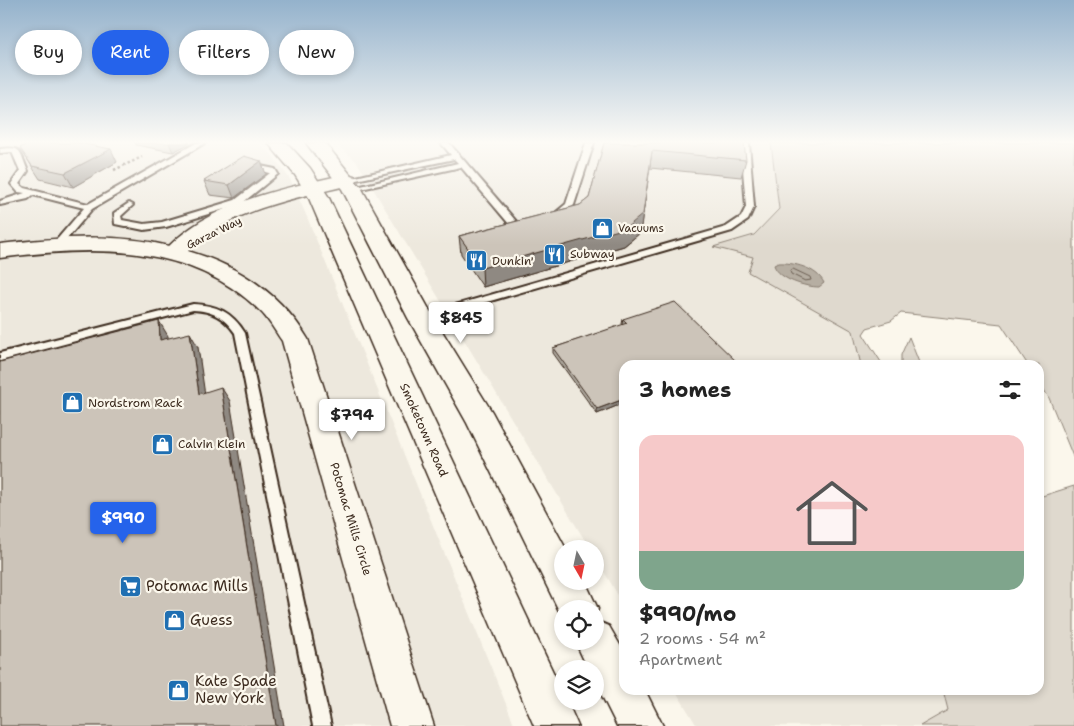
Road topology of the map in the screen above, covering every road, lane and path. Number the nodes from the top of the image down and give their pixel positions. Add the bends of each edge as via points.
1 (20, 177) edge
2 (142, 177) edge
3 (270, 177) edge
4 (306, 177) edge
5 (343, 177) edge
6 (380, 177) edge
7 (394, 177) edge
8 (474, 177) edge
9 (579, 177) edge
10 (748, 177) edge
11 (350, 185) junction
12 (316, 192) junction
13 (31, 193) junction
14 (0, 203) edge
15 (129, 205) dead end
16 (89, 207) junction
17 (549, 221) edge
18 (209, 229) junction
19 (518, 229) edge
20 (58, 244) junction
21 (124, 244) junction
22 (0, 251) edge
23 (174, 253) junction
24 (206, 264) junction
25 (421, 318) junction
26 (0, 357) edge
27 (554, 562) edge
28 (600, 650) edge
29 (619, 685) edge
30 (624, 695) edge
31 (322, 726) edge
32 (412, 726) edge
33 (556, 726) edge
34 (641, 726) edge

1 - 13 lane via 15,184
2 - 16 lane
3 - 15 lane via 238,202 164,225 144,227 118,222 118,215
4 - 12 main road, Smoketown Road
5 - 11 main road
6 - 11 lane
7 - 11 lane
8 - 19 lane
9 - 17 lane via 570,205
10 - 25 lane via 750,207 738,224 721,232
11 - 12 main road, Garza Way
11 - 25 main road
12 - 18 main road, Garza Way
12 - 33 main road, Smoketown Road
13 - 14 lane
13 - 16 lane
16 - 20 lane
18 - 21 main road via 158,241
18 - 23 main road, Garza Way
18 - 24 main road
20 - 21 main road, Potomac Mills Circle
20 - 22 main road, Potomac Mills Circle
21 - 23 main road, Potomac Mills Circle
23 - 24 main road, Potomac Mills Circle
24 - 32 main road, Potomac Mills Circle via 255,292 284,320 295,339
25 - 27 main road via 481,420
26 - 31 lane via 193,307 218,310 232,320 240,333
28 - 29 main road
30 - 34 main road

